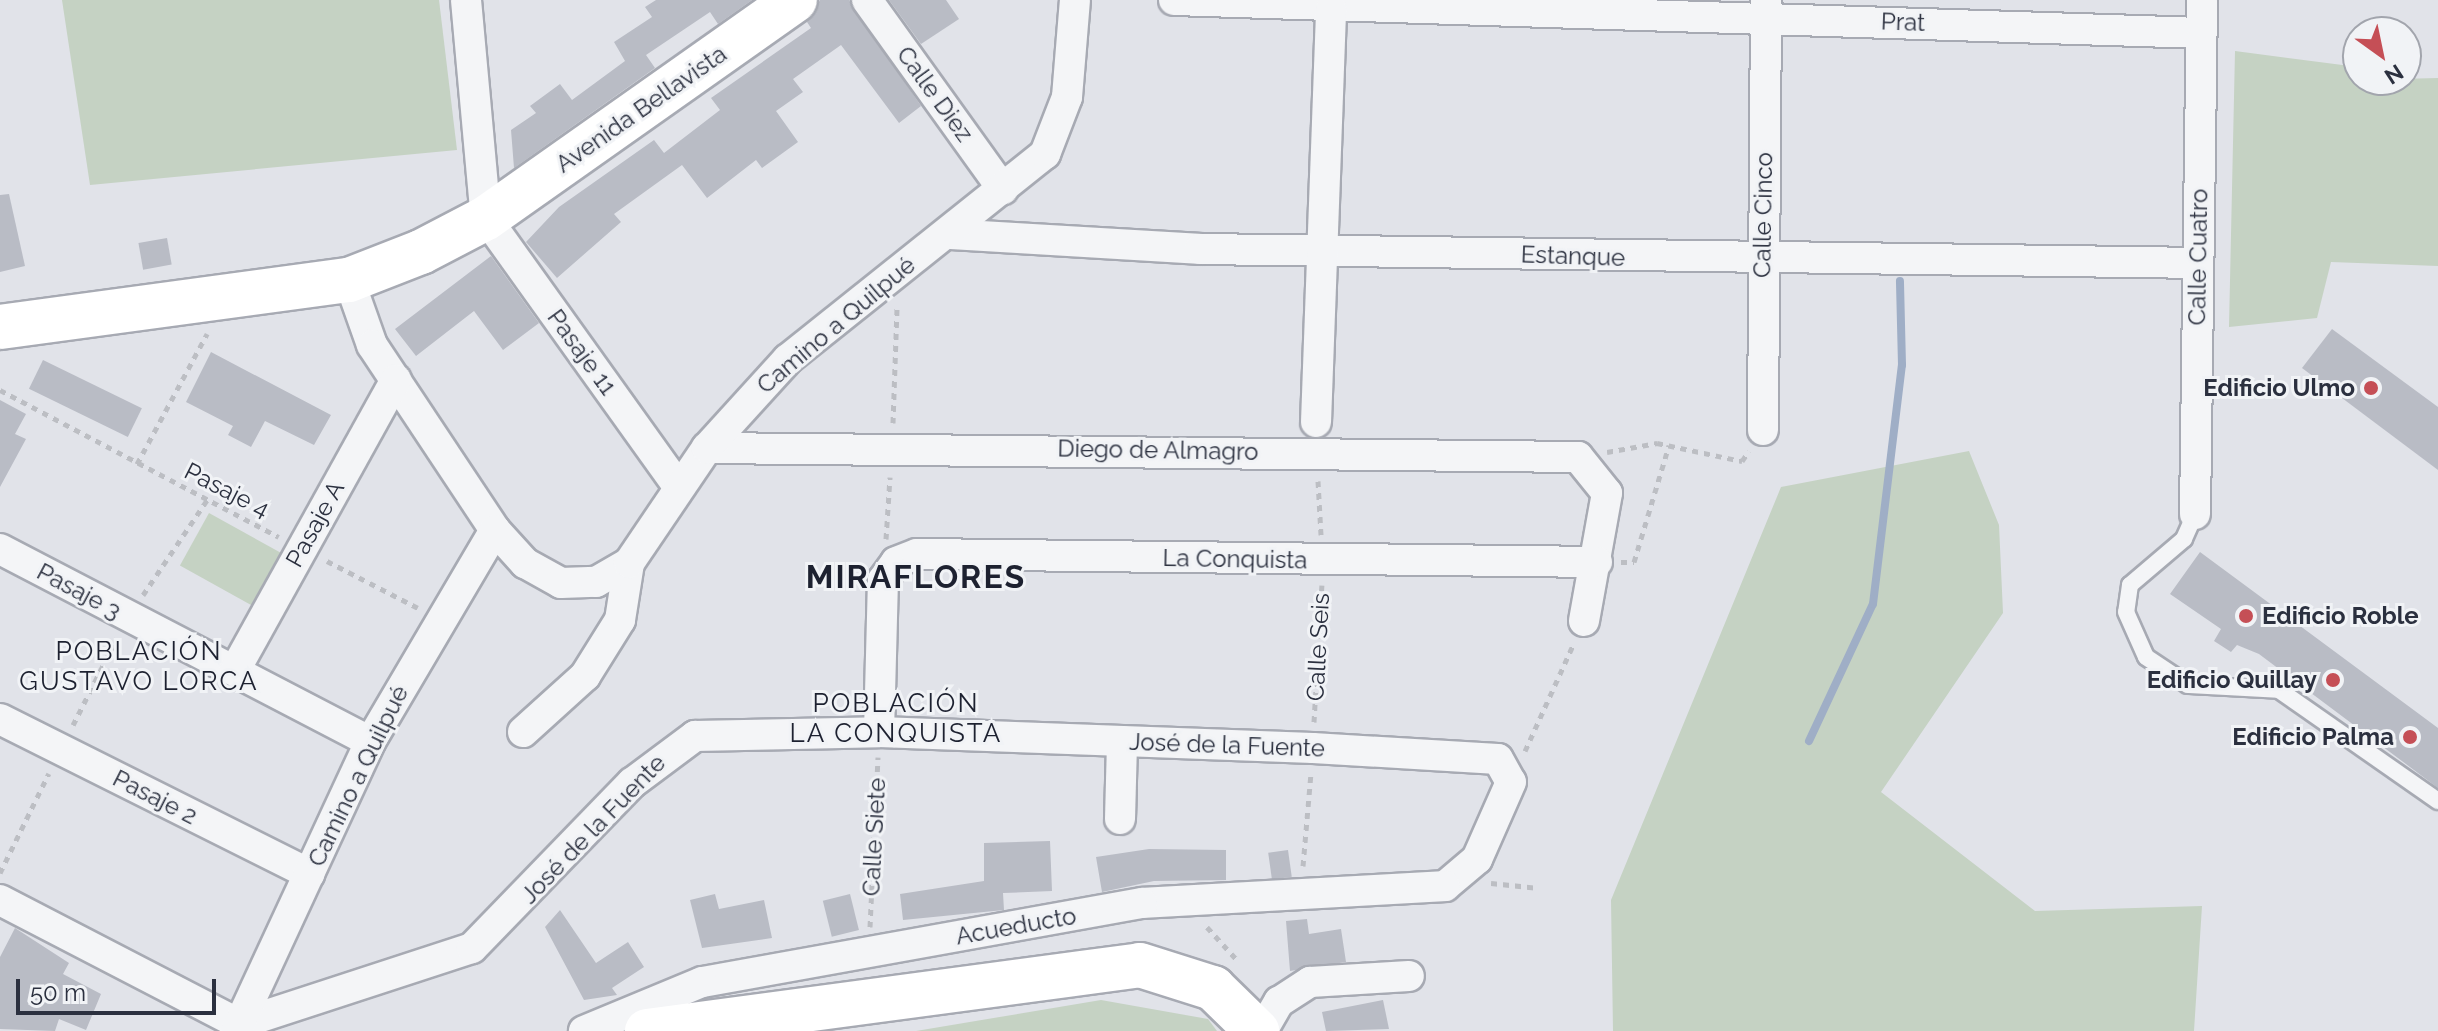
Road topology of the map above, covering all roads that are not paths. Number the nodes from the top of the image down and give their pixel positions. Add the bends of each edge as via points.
1 (466, 0) edge
2 (795, 0) edge
3 (867, 0) edge
4 (1075, 0) edge
5 (1174, 0) edge
6 (2202, 0) edge
7 (1331, 9) junction
8 (1766, 9) edge
9 (2200, 33) junction
10 (1003, 189) junction
11 (486, 218) junction
12 (949, 234) junction
13 (1319, 248) junction
14 (1762, 261) junction
15 (2198, 263) junction
16 (349, 280) junction
17 (0, 327) edge
18 (396, 380) junction
19 (1763, 430) road end
20 (1316, 437) junction
21 (707, 448) junction
22 (678, 486) junction
23 (2195, 514) joint
24 (495, 530) junction
25 (0, 549) edge
26 (1597, 562) junction
27 (629, 563) junction
28 (1584, 621) road end
29 (235, 670) junction
30 (0, 719) edge
31 (523, 732) dead end
32 (879, 732) junction
33 (1122, 741) junction
34 (370, 742) junction
35 (2438, 801) edge
36 (1120, 819) dead end
37 (309, 874) junction
38 (1458, 880) joint
39 (0, 900) edge
40 (1409, 976) dead end
41 (238, 1027) edge
42 (584, 1031) edge
43 (647, 1031) edge
44 (1259, 1031) edge

1 - 11 street
2 - 11 street, Avenida Bellavista
3 - 10 street, Calle Diez
4 - 10 street, Camino a Quilpué via 1067,97 1054,142
5 - 7 street, Prat
6 - 9 street, Calle Cuatro
7 - 8 street, Prat
7 - 13 street
8 - 9 street, Prat
8 - 14 street, Calle Cinco
9 - 15 street, Calle Cuatro
10 - 12 street, Camino a Quilpué
11 - 16 street, Avenida Bellavista
11 - 22 street, Pasaje 11
12 - 13 street, Estanque
12 - 21 street, Camino a Quilpué via 788,359
13 - 14 street, Estanque
13 - 20 street
14 - 15 street, Estanque
14 - 19 street, Calle Cinco
15 - 23 street, Calle Cuatro
16 - 17 street, Avenida Bellavista
16 - 18 street, Camino a Quilpué via 360,323
18 - 24 street, Camino a Quilpué
18 - 29 street, Pasaje A
20 - 21 street, Diego de Almagro
20 - 26 street, Diego de Almagro via 1578,457 1607,493
21 - 22 street, Camino a Quilpué
22 - 27 street, Camino a Quilpué
23 - 35 lane via 2184,539 2130,585 2126,612 2146,657 2188,685 2279,690
24 - 27 street, Camino a Quilpué via 525,563 561,583 596,582
24 - 34 street, Camino a Quilpué
25 - 29 street, Pasaje 3
26 - 28 street
26 - 32 street, La Conquista via 917,554 896,562 883,580
27 - 31 street via 620,620 585,676
29 - 34 street, Pasaje 3
30 - 37 street, Pasaje 2
32 - 33 street, José de la Fuente
32 - 41 street, José de la Fuente via 695,736 632,783 472,948
33 - 36 street
33 - 38 street, José de la Fuente via 1313,748 1504,770 1477,859
34 - 37 street, Camino a Quilpué
37 - 41 street, Camino a Quilpué
38 - 42 street, Acueducto via 1428,890 1302,891 1142,903 869,950 702,982
39 - 41 street
40 - 44 street via 1310,982 1279,1002
43 - 44 street via 1140,965 1213,988

